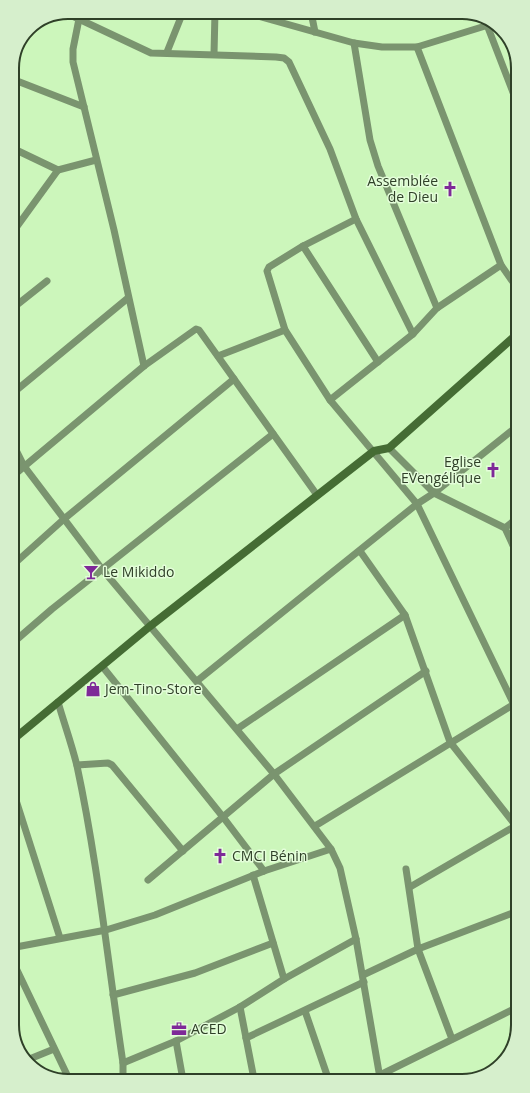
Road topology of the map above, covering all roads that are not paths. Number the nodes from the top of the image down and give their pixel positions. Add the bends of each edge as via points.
1 (78, 19) joint
2 (180, 19) edge
3 (216, 19) edge
4 (269, 19) edge
5 (312, 19) edge
6 (485, 25) edge
7 (494, 31) edge
8 (315, 32) junction
9 (354, 43) junction
10 (417, 47) junction
11 (167, 52) junction
12 (214, 54) junction
13 (19, 82) edge
14 (511, 85) edge
15 (84, 107) junction
16 (19, 151) edge
17 (96, 160) junction
18 (58, 170) junction
19 (356, 219) junction
20 (19, 224) edge
21 (304, 246) junction
22 (501, 265) junction
23 (511, 279) edge
24 (47, 281) dead end
25 (128, 298) junction
26 (19, 303) edge
27 (437, 308) junction
28 (285, 330) junction
29 (414, 334) junction
30 (511, 340) edge
31 (218, 356) junction
32 (378, 362) junction
33 (144, 366) junction
34 (234, 379) junction
35 (19, 389) edge
36 (330, 400) junction
37 (511, 431) edge
38 (273, 434) junction
39 (389, 448) junction
40 (374, 451) junction
41 (19, 456) edge
42 (24, 466) junction
43 (19, 470) edge
44 (434, 493) junction
45 (317, 495) junction
46 (417, 504) junction
47 (64, 519) junction
48 (511, 523) edge
49 (504, 528) junction
50 (511, 542) edge
51 (360, 551) junction
52 (19, 560) edge
53 (102, 570) junction
54 (405, 615) junction
55 (149, 627) junction
56 (19, 637) edge
57 (102, 666) junction
58 (426, 671) junction
59 (197, 681) junction
60 (511, 699) edge
61 (58, 702) junction
62 (511, 709) edge
63 (237, 729) junction
64 (19, 735) edge
65 (450, 742) junction
66 (77, 765) junction
67 (274, 774) junction
68 (19, 810) edge
69 (223, 817) junction
70 (511, 818) edge
71 (315, 826) junction
72 (511, 828) edge
73 (331, 849) junction
74 (183, 851) junction
75 (406, 869) dead end
76 (264, 871) junction
77 (253, 875) junction
78 (148, 880) dead end
79 (410, 887) junction
80 (511, 914) edge
81 (106, 930) junction
82 (60, 938) junction
83 (356, 939) junction
84 (273, 944) junction
85 (19, 946) edge
86 (418, 950) junction
87 (19, 974) edge
88 (364, 978) junction
89 (284, 979) junction
90 (113, 995) junction
91 (240, 1007) junction
92 (511, 1010) edge
93 (305, 1011) junction
94 (246, 1038) junction
95 (452, 1039) junction
96 (176, 1041) junction
97 (54, 1049) junction
98 (32, 1058) edge
99 (123, 1063) junction
100 (66, 1074) edge
101 (123, 1074) edge
102 (182, 1074) edge
103 (253, 1074) edge
104 (327, 1074) edge
105 (380, 1074) edge
106 (384, 1074) edge

1 - 11 street via 151,53
1 - 15 street via 72,55
2 - 11 street
3 - 12 street
4 - 8 street
5 - 8 street
6 - 10 street
7 - 14 street
8 - 9 street
9 - 10 street via 382,47
9 - 27 street via 370,140 378,166
10 - 22 street
11 - 12 street
12 - 19 street via 276,57 289,62 330,149
13 - 15 street
15 - 17 street
16 - 18 street
17 - 18 street
17 - 25 street
18 - 20 street
19 - 21 street
19 - 29 street
21 - 28 street via 268,269
21 - 32 street
22 - 23 street
22 - 27 street
24 - 26 street
25 - 33 street
25 - 35 street
27 - 29 street
28 - 31 street
28 - 36 street
29 - 32 street
30 - 39 main road
31 - 33 street via 199,330 194,329
31 - 34 street
32 - 36 street
33 - 42 street
34 - 38 street
34 - 47 street
36 - 40 street
37 - 44 street
38 - 45 street
38 - 53 street
39 - 40 main road
39 - 44 street
40 - 45 main road
40 - 46 street
41 - 42 street
42 - 43 street
42 - 47 street
44 - 46 street
44 - 49 street
45 - 55 main road
46 - 51 street
46 - 60 street
47 - 52 street
47 - 53 street
48 - 49 street
49 - 50 street
51 - 54 street
51 - 59 street
53 - 55 street
53 - 56 street
54 - 58 street
54 - 63 street
55 - 57 main road
55 - 59 street
57 - 61 main road
57 - 69 street
58 - 65 street
58 - 67 street
59 - 63 street
61 - 64 main road
61 - 66 street
62 - 65 street
63 - 67 street
65 - 70 street
65 - 71 street
66 - 74 street via 112,765
66 - 81 street
67 - 69 street
67 - 71 street
68 - 82 street
69 - 74 street
69 - 76 street
71 - 73 street
72 - 79 street
73 - 76 street
73 - 83 street via 340,868
74 - 78 street
75 - 79 street
76 - 77 street
77 - 81 street via 180,906
77 - 84 street
79 - 86 street
80 - 86 street
81 - 82 street
81 - 90 street
82 - 85 street
83 - 88 street
83 - 89 street
84 - 89 street
84 - 90 street via 181,977
86 - 88 street
86 - 95 street
87 - 97 street
88 - 93 street
88 - 105 street
89 - 91 street
90 - 99 street
91 - 94 street
91 - 96 street
92 - 95 street
93 - 94 street
93 - 104 street
94 - 103 street
95 - 106 street
96 - 99 street
96 - 102 street
97 - 98 street
97 - 100 street
99 - 101 street

